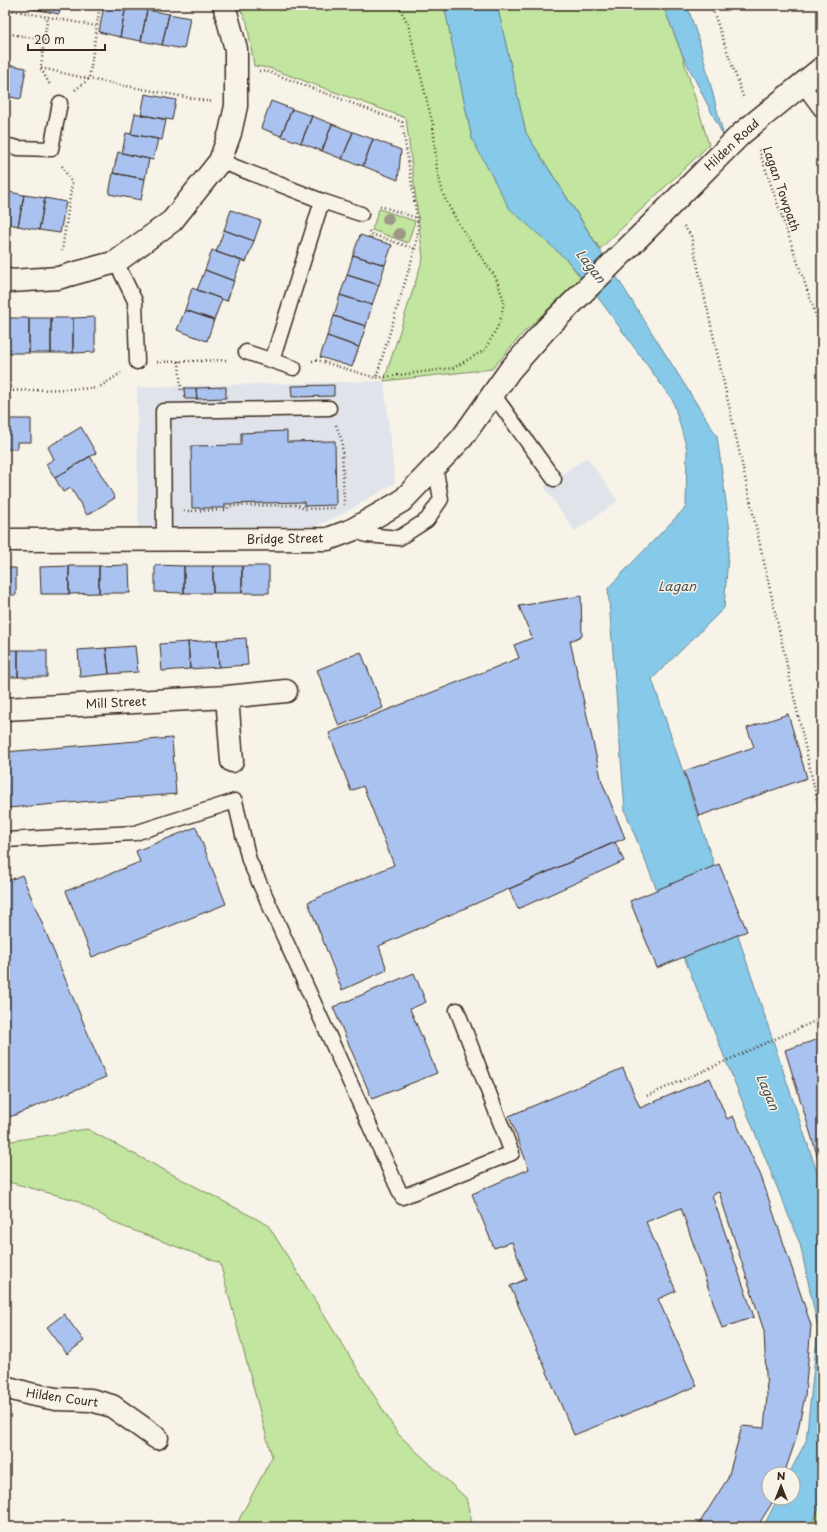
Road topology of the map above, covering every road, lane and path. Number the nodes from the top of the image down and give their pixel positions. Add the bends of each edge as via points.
1 (100, 5) edge
2 (224, 5) edge
3 (398, 5) edge
4 (711, 5) edge
5 (5, 9) edge
6 (48, 16) junction
7 (96, 26) junction
8 (5, 33) edge
9 (44, 40) junction
10 (822, 68) edge
11 (236, 69) junction
12 (89, 79) junction
13 (802, 84) junction
14 (60, 103) dead end
15 (236, 106) junction
16 (822, 111) edge
17 (747, 129) junction
18 (5, 145) edge
19 (50, 149) junction
20 (220, 161) junction
21 (322, 200) junction
22 (671, 205) junction
23 (361, 214) junction
24 (417, 218) junction
25 (415, 249) junction
26 (116, 262) junction
27 (58, 278) junction
28 (5, 279) edge
29 (546, 329) joint
30 (822, 332) edge
31 (246, 352) dead end
32 (272, 361) junction
33 (137, 362) dead end
34 (179, 362) dead end
35 (294, 368) joint
36 (376, 378) junction
37 (181, 392) dead end
38 (493, 394) junction
39 (329, 408) joint
40 (435, 466) junction
41 (554, 479) dead end
42 (344, 508) junction
43 (164, 511) junction
44 (348, 521) junction
45 (164, 539) junction
46 (5, 540) edge
47 (286, 691) dead end
48 (227, 697) junction
49 (5, 709) edge
50 (232, 761) dead end
51 (822, 822) edge
52 (5, 840) edge
53 (457, 1010) dead end
54 (822, 1018) edge
55 (647, 1096) dead end
56 (5, 1387) edge
57 (157, 1438) dead end

1 - 7 path
2 - 11 street via 236,49
3 - 36 path via 408,24 433,125 437,170 444,197 460,226 496,278 504,301 500,322 485,350 453,368
4 - 17 path, Lagan Towpath via 742,94 750,109
5 - 6 path
6 - 7 path
6 - 9 path
7 - 12 path
8 - 9 path
9 - 12 path via 41,68
10 - 13 street, Hilden Road
11 - 15 street
11 - 24 path via 270,72 402,122
12 - 15 path
13 - 16 lane
13 - 17 street, Hilden Road
14 - 19 lane
15 - 20 street
17 - 22 street, Hilden Road
17 - 30 path, Lagan Towpath via 758,146
18 - 19 lane
19 - 27 path via 72,183
20 - 21 lane
20 - 26 street via 172,221
21 - 23 lane
21 - 32 lane
22 - 29 street, Hilden Road
22 - 51 path via 691,236
23 - 24 path via 381,205
23 - 25 path via 370,234
24 - 25 path
25 - 36 path
26 - 27 street
26 - 33 lane via 135,302
27 - 28 street via 11,281
29 - 38 street, Bridge Street
31 - 32 lane
32 - 35 lane
34 - 37 path
35 - 36 path via 316,360
38 - 40 street, Bridge Street via 462,438
38 - 41 lane
39 - 42 path via 342,441
39 - 43 lane via 163,411
40 - 44 street, Bridge Street via 402,501
40 - 44 lane via 441,499 427,520 399,538 367,535
42 - 43 path via 304,509 298,505 230,506 225,510
42 - 44 path
43 - 45 lane
44 - 45 street, Bridge Street via 328,539
45 - 46 street, Bridge Street
47 - 48 street, Mill Street
48 - 49 street, Mill Street
48 - 50 street
52 - 53 lane via 135,833 235,801 249,860 402,1197 512,1153
54 - 55 path
56 - 57 street, Hilden Court via 36,1396 91,1400 112,1406

